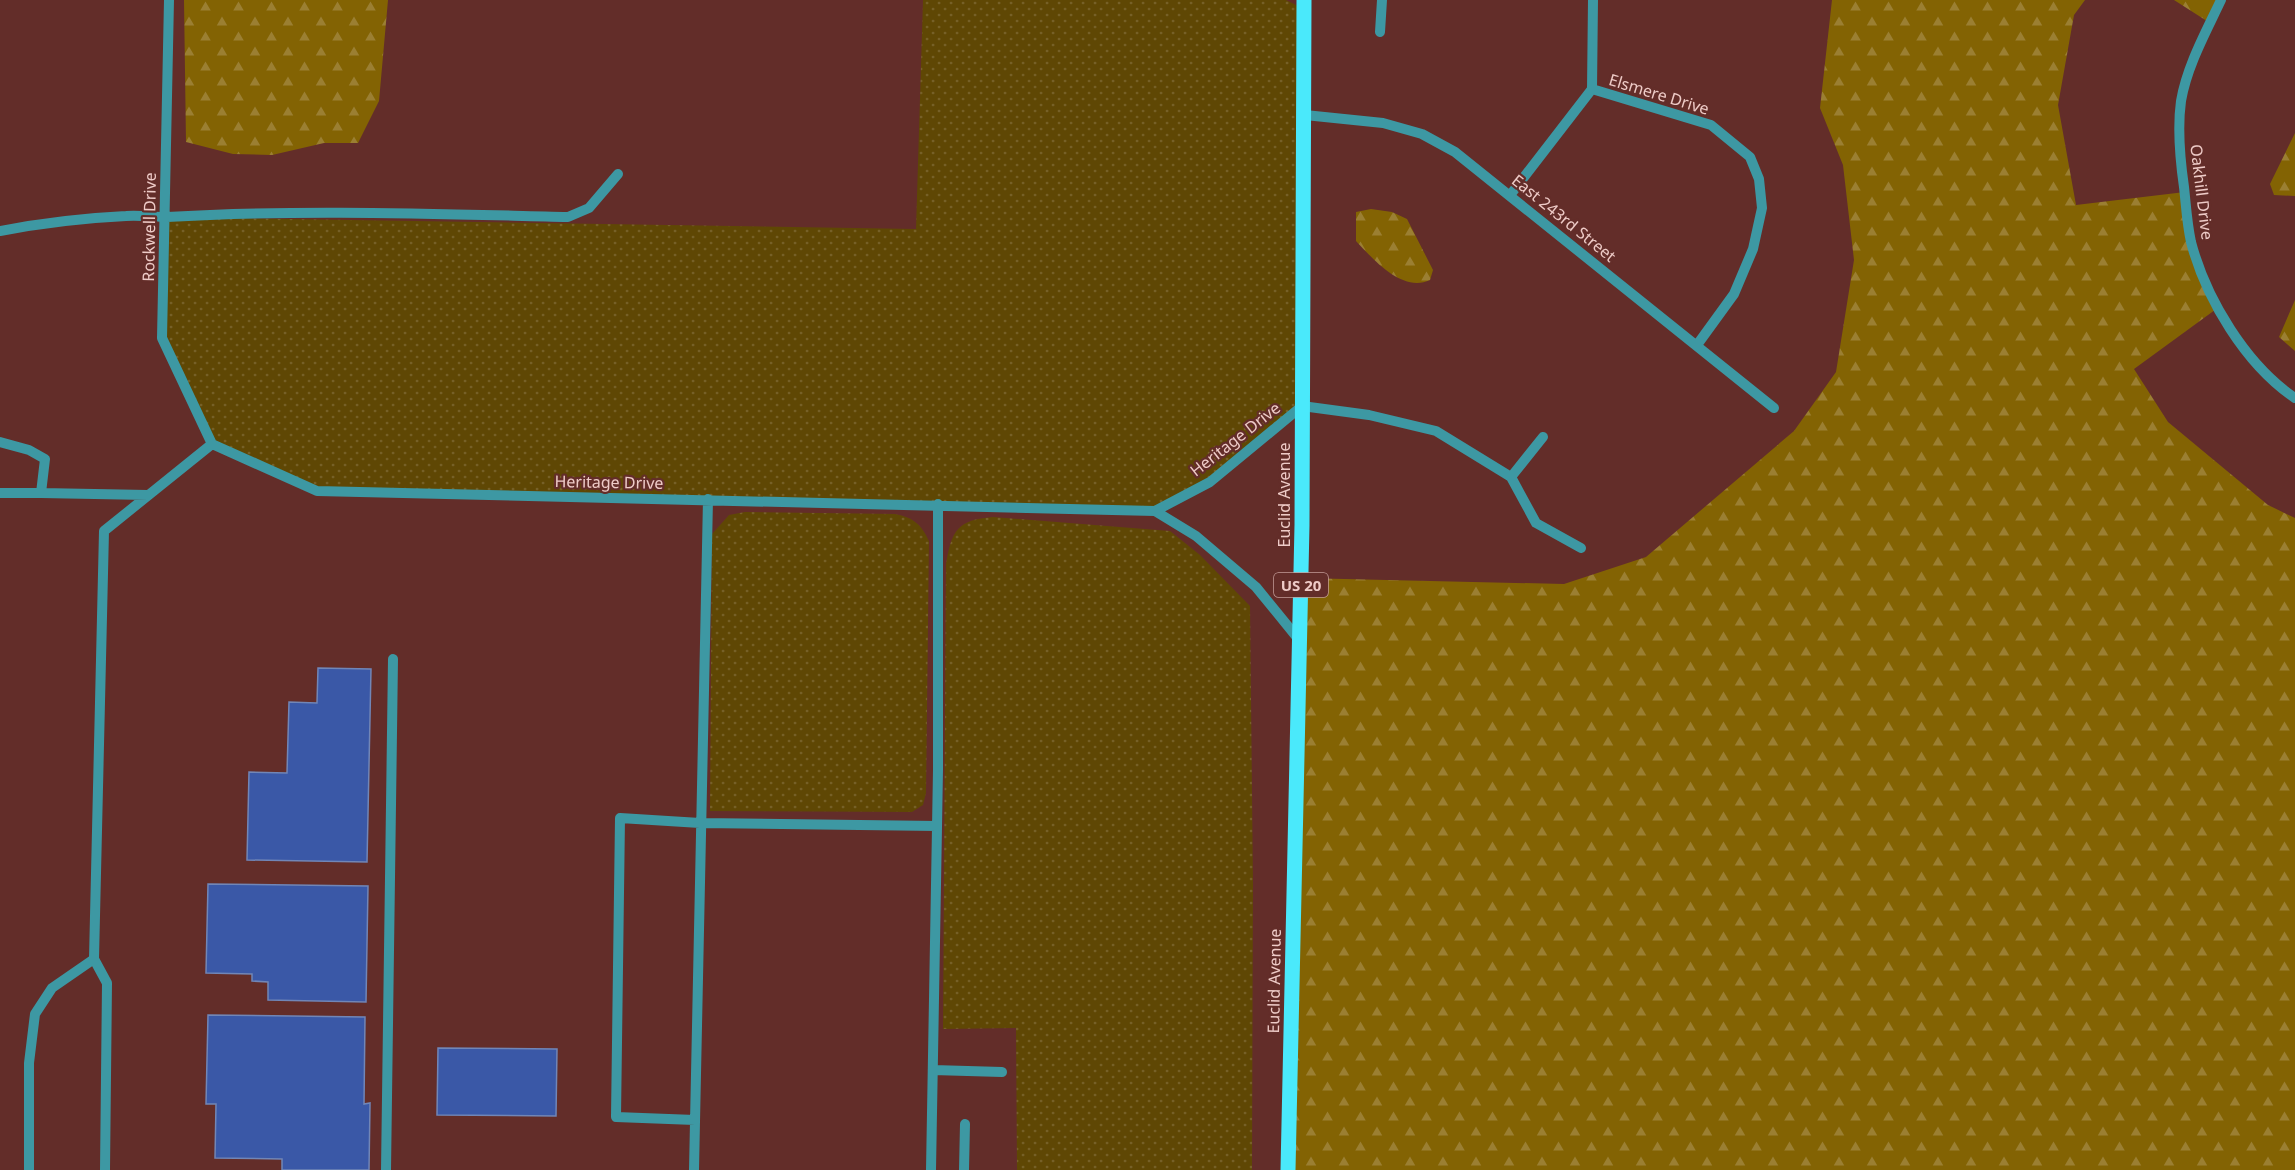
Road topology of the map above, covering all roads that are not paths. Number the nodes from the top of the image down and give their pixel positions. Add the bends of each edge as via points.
1 (169, 0) edge
2 (1304, 0) edge
3 (1382, 0) edge
4 (1593, 0) edge
5 (2221, 0) edge
6 (1380, 32) dead end
7 (1592, 89) junction
8 (1305, 115) junction
9 (618, 174) dead end
10 (1511, 194) junction
11 (164, 217) junction
12 (0, 231) edge
13 (1696, 345) junction
14 (2295, 398) edge
15 (1302, 406) junction
16 (1774, 408) dead end
17 (1543, 437) dead end
18 (0, 442) edge
19 (212, 444) junction
20 (1511, 477) junction
21 (0, 493) edge
22 (41, 493) junction
23 (148, 495) junction
24 (708, 499) junction
25 (938, 504) junction
26 (1155, 511) junction
27 (1581, 548) dead end
28 (1300, 641) junction
29 (393, 659) dead end
30 (700, 823) junction
31 (937, 826) junction
32 (94, 959) junction
33 (933, 1070) junction
34 (1002, 1072) dead end
35 (695, 1120) junction
36 (965, 1124) dead end
37 (29, 1170) edge
38 (105, 1170) edge
39 (386, 1170) edge
40 (693, 1170) edge
41 (931, 1170) edge
42 (964, 1170) edge
43 (1288, 1170) edge

1 - 11 street, Rockwell Drive
2 - 8 main road, Euclid Avenue / US 20
3 - 6 street
4 - 7 street
5 - 14 street, Oakhill Drive via 2197,48 2181,100 2179,152 2191,241 2207,287 2249,357
7 - 10 street
7 - 13 street, Elsmere Drive via 1710,125 1750,157 1759,179 1762,208 1753,249 1734,294
8 - 10 street, East 243rd Street via 1383,123 1422,134 1455,152
8 - 15 main road, Euclid Avenue / US 20
9 - 11 street via 589,208 568,217 321,212
10 - 13 street, East 243rd Street
11 - 12 street via 128,215
11 - 19 street, Rockwell Drive via 162,338
13 - 16 street, East 243rd Street
15 - 20 street via 1436,431
15 - 26 street, Heritage Drive via 1210,482
15 - 28 main road, Euclid Avenue / US 20
17 - 20 street
18 - 22 street via 45,459
19 - 23 street
19 - 24 street, Heritage Drive via 317,491
20 - 27 street via 1536,523
21 - 22 street
22 - 23 street
23 - 32 street via 104,531
24 - 25 street, Heritage Drive
24 - 30 street
25 - 26 street, Heritage Drive
25 - 31 street
26 - 28 street, Heritage Drive via 1196,536 1256,587
28 - 43 main road, Euclid Avenue / US 20
29 - 39 street
30 - 31 street
30 - 35 street
30 - 35 street via 620,818 616,1117
31 - 33 street
32 - 37 street via 52,988 35,1014 29,1063
32 - 38 street via 107,983
33 - 34 street
33 - 41 street
35 - 40 street
36 - 42 street

